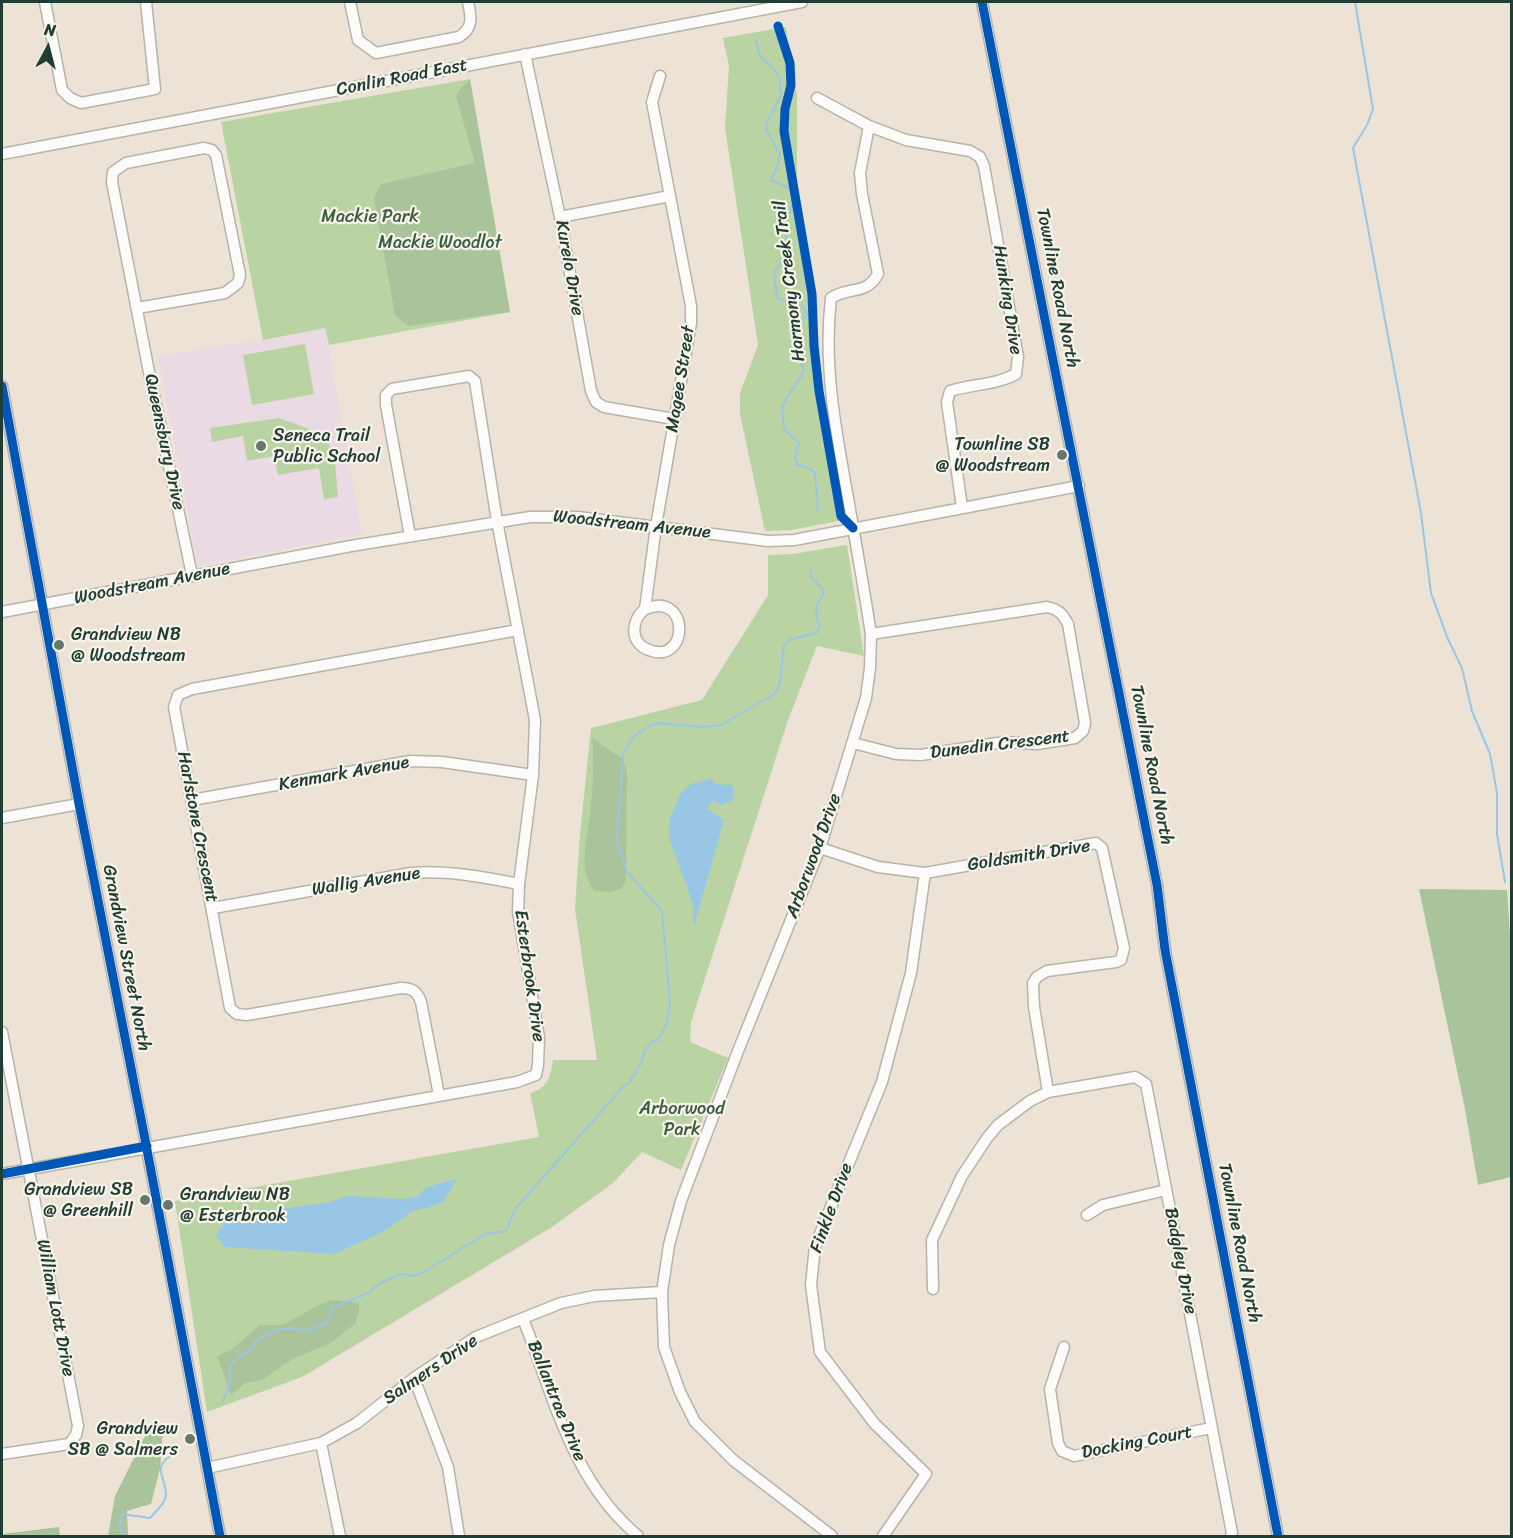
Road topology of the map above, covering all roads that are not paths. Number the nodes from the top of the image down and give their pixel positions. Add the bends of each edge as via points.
1 (45, 2) edge
2 (146, 2) edge
3 (350, 2) edge
4 (468, 2) edge
5 (802, 2) edge
6 (982, 2) edge
7 (525, 54) junction
8 (660, 76) dead end
9 (817, 98) dead end
10 (869, 126) junction
11 (2, 154) edge
12 (670, 196) junction
13 (560, 217) junction
14 (137, 308) junction
15 (2, 386) edge
16 (674, 419) junction
17 (1079, 486) junction
18 (962, 507) junction
19 (497, 521) junction
20 (656, 526) junction
21 (854, 528) junction
22 (410, 536) junction
23 (192, 576) junction
24 (43, 604) junction
25 (645, 609) junction
26 (2, 612) edge
27 (518, 630) junction
28 (871, 634) junction
29 (853, 743) junction
30 (533, 775) junction
31 (192, 800) junction
32 (79, 804) junction
33 (2, 818) edge
34 (820, 848) junction
35 (925, 873) junction
36 (519, 884) junction
37 (213, 908) junction
38 (2, 1032) edge
39 (1048, 1092) junction
40 (439, 1095) junction
41 (147, 1146) junction
42 (28, 1168) junction
43 (2, 1174) edge
44 (1166, 1190) junction
45 (1087, 1215) dead end
46 (933, 1289) dead end
47 (662, 1292) junction
48 (523, 1319) junction
49 (1064, 1347) dead end
50 (414, 1378) junction
51 (1211, 1428) junction
52 (321, 1443) junction
53 (2, 1454) edge
54 (207, 1468) junction
55 (220, 1536) edge
56 (340, 1536) edge
57 (459, 1536) edge
58 (638, 1536) edge
59 (832, 1536) edge
60 (883, 1536) edge
61 (1231, 1536) edge
62 (1278, 1536) edge

1 - 2 street via 62,90 81,103 155,89
3 - 4 street via 358,40 376,53 459,37 466,33 471,19
5 - 7 street, Conlin Road East
6 - 17 street, Townline Road North
7 - 11 street, Conlin Road East
7 - 13 street, Kurelo Drive
8 - 12 street, Magee Street via 652,102
9 - 10 street
10 - 18 street, Hunking Drive via 906,140 970,151 980,157 984,166 1018,357 1016,374 950,391 946,402
10 - 21 street, Arborwood Drive via 860,174 878,274 866,288 831,298 830,306 834,422
12 - 13 street
12 - 16 street, Magee Street via 691,315
13 - 16 street, Kurelo Drive via 596,402
14 - 14 street, Queensbury Drive via 225,293 238,283 234,239 212,150 204,148 126,163 113,172
14 - 23 street, Queensbury Drive
15 - 24 street, Grandview Street North
16 - 20 street, Magee Street
17 - 18 street, Woodstream Avenue
17 - 62 street, Townline Road North
18 - 21 street, Woodstream Avenue
19 - 20 street, Woodstream Avenue via 578,517
19 - 22 street, Woodstream Avenue
19 - 22 street, Esterbrook Drive via 475,381 469,376 403,387 386,395 386,405
19 - 27 street, Esterbrook Drive
20 - 21 street, Woodstream Avenue via 768,541
20 - 25 street, Magee Street
21 - 28 street, Arborwood Drive
22 - 23 street, Woodstream Avenue
23 - 24 street, Woodstream Avenue
24 - 26 street, Woodstream Avenue
24 - 32 street, Grandview Street North
25 - 25 street via 658,606 674,613 680,634 671,647 657,652 638,642 635,620
27 - 30 street, Esterbrook Drive via 535,720
27 - 31 street, Harlstone Crescent via 184,691 174,707
28 - 29 street, Arborwood Drive via 866,698
28 - 29 street, Dunedin Crescent via 1047,607 1057,610 1068,624 1085,723 1076,738 1036,744 1004,742 921,755 896,754
29 - 34 street, Arborwood Drive
30 - 31 street, Kenmark Avenue via 410,761
30 - 36 street, Esterbrook Drive
31 - 37 street, Harlstone Crescent
32 - 33 street
32 - 41 street, Grandview Street North
34 - 35 street, Goldsmith Drive via 878,867
34 - 47 street, Arborwood Drive via 681,1202
35 - 39 street, Goldsmith Drive via 1096,843 1102,848 1124,948 1121,960 1116,962 1047,971 1033,983
35 - 60 street, Finkle Drive via 910,973 882,1082 815,1246 811,1285 820,1352 874,1423 926,1474
36 - 37 street, Wallig Avenue via 417,872
36 - 40 street, Esterbrook Drive via 522,943 539,1037 536,1075 517,1082
37 - 40 street, Harlstone Crescent via 233,1012 247,1015 413,989 421,1002
38 - 42 street, William Lott Drive
39 - 44 street, Badgley Drive via 1142,1079
39 - 46 street via 998,1125 962,1176 932,1240
40 - 41 street, Esterbrook Drive
41 - 42 street, Esterbrook Drive
41 - 54 street, Grandview Street North
42 - 43 street, Esterbrook Drive
42 - 53 street, William Lott Drive via 78,1426 69,1444
44 - 45 street via 1103,1205
44 - 51 street, Badgley Drive
47 - 48 street, Salmers Drive via 594,1296 561,1303
47 - 59 street, Arborwood Drive via 664,1347 695,1422 733,1460
48 - 50 street, Salmers Drive via 476,1337
48 - 58 street, Ballantrae Drive via 578,1459 606,1505
49 - 51 street, Docking Court via 1050,1389 1062,1451 1074,1456
50 - 52 street, Salmers Drive via 357,1423
50 - 57 street via 448,1467
51 - 61 street, Badgley Drive
52 - 54 street, Salmers Drive
52 - 56 street
54 - 55 street, Grandview Street North

